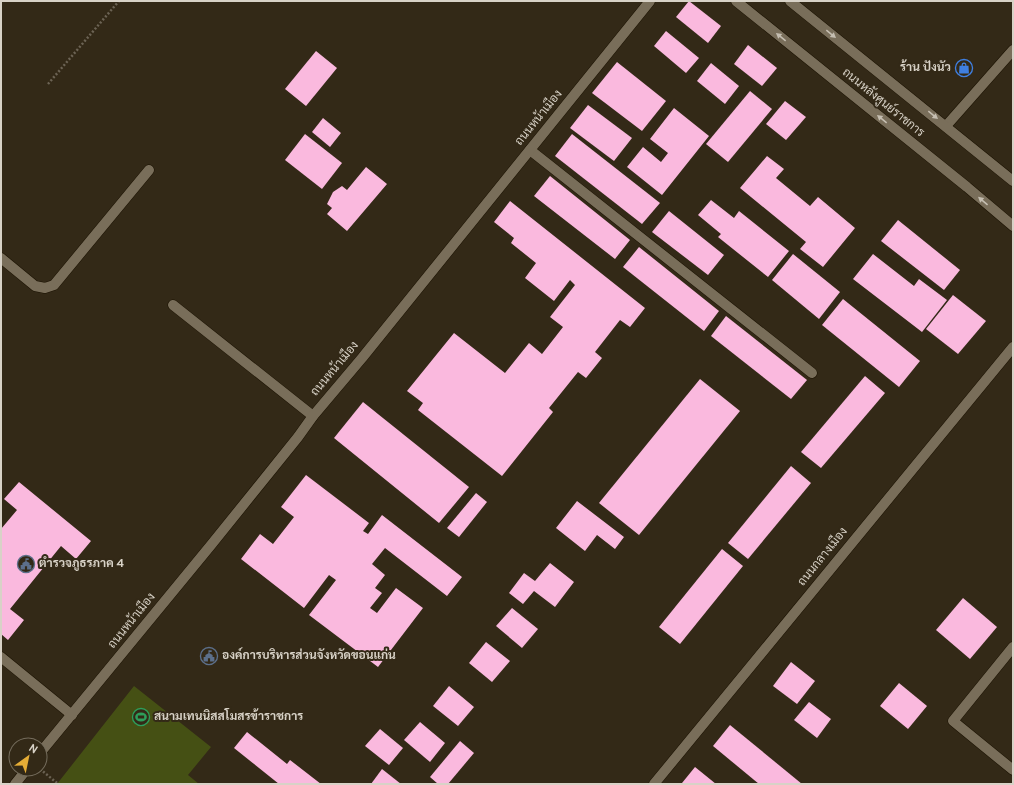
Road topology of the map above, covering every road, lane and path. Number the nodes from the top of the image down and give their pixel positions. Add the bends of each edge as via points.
1 (119, 1) edge
2 (650, 1) edge
3 (736, 1) edge
4 (790, 1) edge
5 (1013, 50) edge
6 (48, 84) dead end
7 (946, 126) junction
8 (530, 150) junction
9 (149, 170) dead end
10 (1013, 181) edge
11 (1013, 226) edge
12 (1, 258) edge
13 (173, 305) dead end
14 (1013, 347) edge
15 (812, 373) dead end
16 (313, 416) junction
17 (1013, 647) edge
18 (1, 657) edge
19 (72, 714) junction
20 (48, 743) edge
21 (1013, 770) edge
22 (48, 776) edge
23 (58, 783) dead end
24 (654, 784) edge

1 - 6 path
2 - 8 street, ถนนหน้าเมือง
11 -> 3 street, ถนนหลังศูนย์ราชการ
4 -> 7 street, ถนนหลังศูนย์ราชการ
5 - 7 street
7 - 10 street, ถนนหลังศูนย์ราชการ
8 - 15 street
8 - 16 street, ถนนหน้าเมือง
9 - 12 street via 54,285 45,288 35,286
13 - 16 street
14 - 24 street, ถนนกลางเมือง
16 - 19 street, ถนนหน้าเมือง
17 - 21 street via 953,721
18 - 19 street
19 - 20 street, ถนนหน้าเมือง
22 - 23 path

